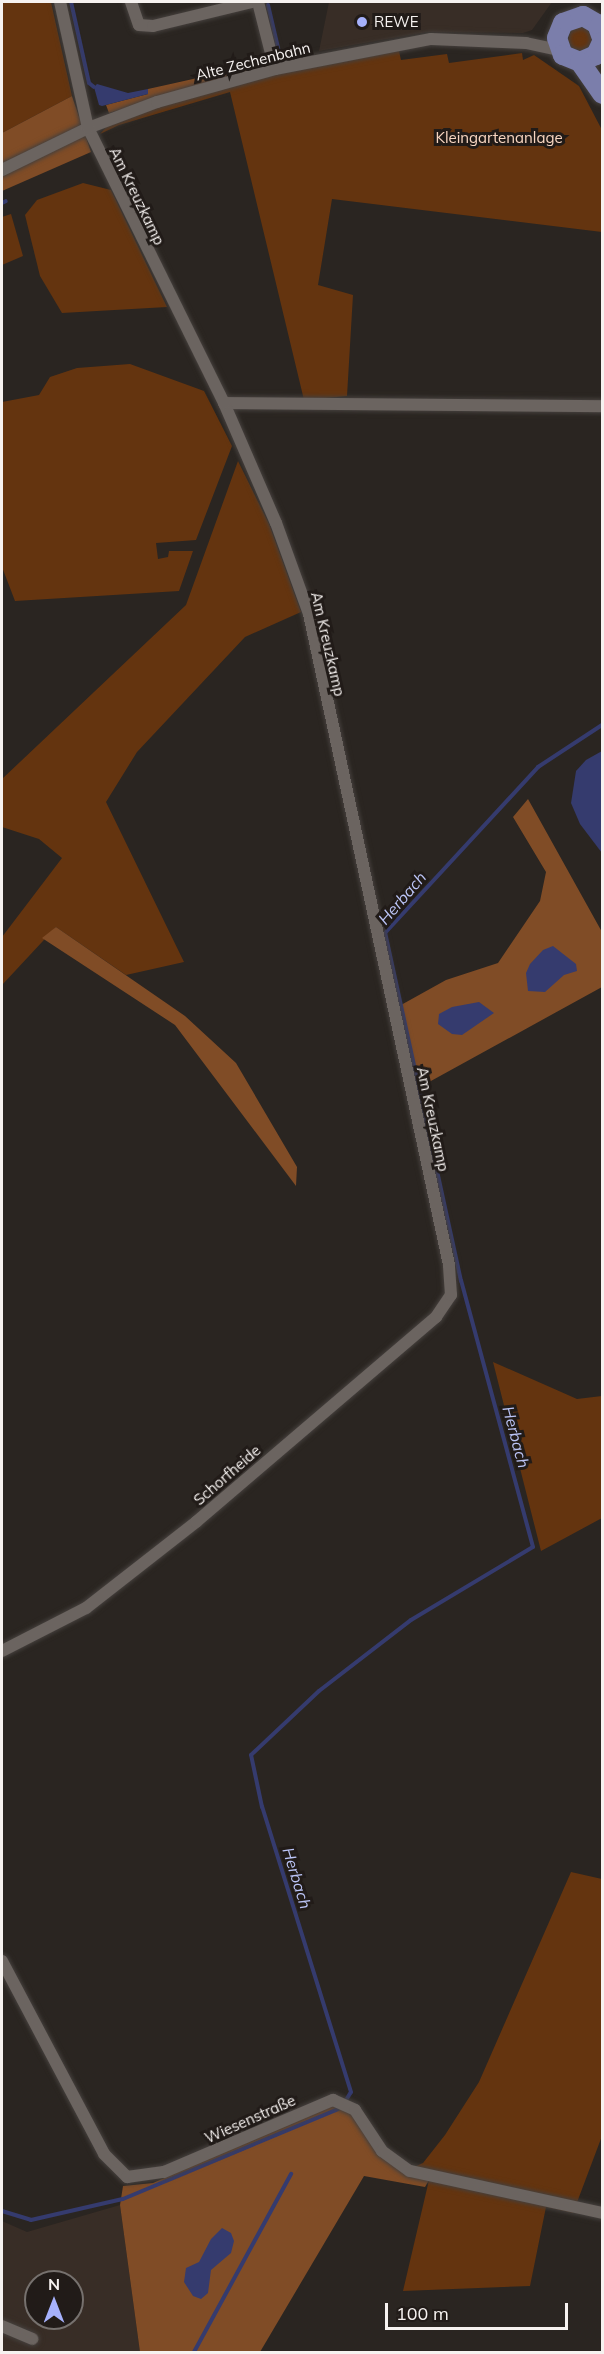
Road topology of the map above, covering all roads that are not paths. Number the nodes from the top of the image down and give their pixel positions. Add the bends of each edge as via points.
1 (60, 2) edge
2 (131, 2) edge
3 (252, 2) edge
4 (258, 2) edge
5 (583, 31) edge
6 (275, 69) junction
7 (603, 84) edge
8 (603, 94) edge
9 (88, 128) junction
10 (2, 170) edge
11 (224, 402) junction
12 (603, 406) edge
13 (451, 1295) joint
14 (2, 1651) edge
15 (2, 1961) edge
16 (603, 2213) edge
17 (2, 2326) edge
18 (32, 2339) dead end

1 - 9 street, Am Kreuzkamp
2 - 3 street via 139,25 153,26
4 - 6 street
5 - 6 street, Alte Zechenbahn via 526,43 431,39
5 - 7 main road
5 - 8 main road
6 - 9 street, Alte Zechenbahn via 157,102
9 - 10 street, Alte Zechenbahn
9 - 11 street, Am Kreuzkamp
11 - 12 street
11 - 13 street, Am Kreuzkamp via 276,523 309,614 449,1265
13 - 14 street, Schorfheide via 436,1317 196,1522 86,1608
15 - 16 street, Wiesenstraße via 104,2154 128,2177 164,2172 333,2100 355,2110 382,2151 410,2171
17 - 18 street

